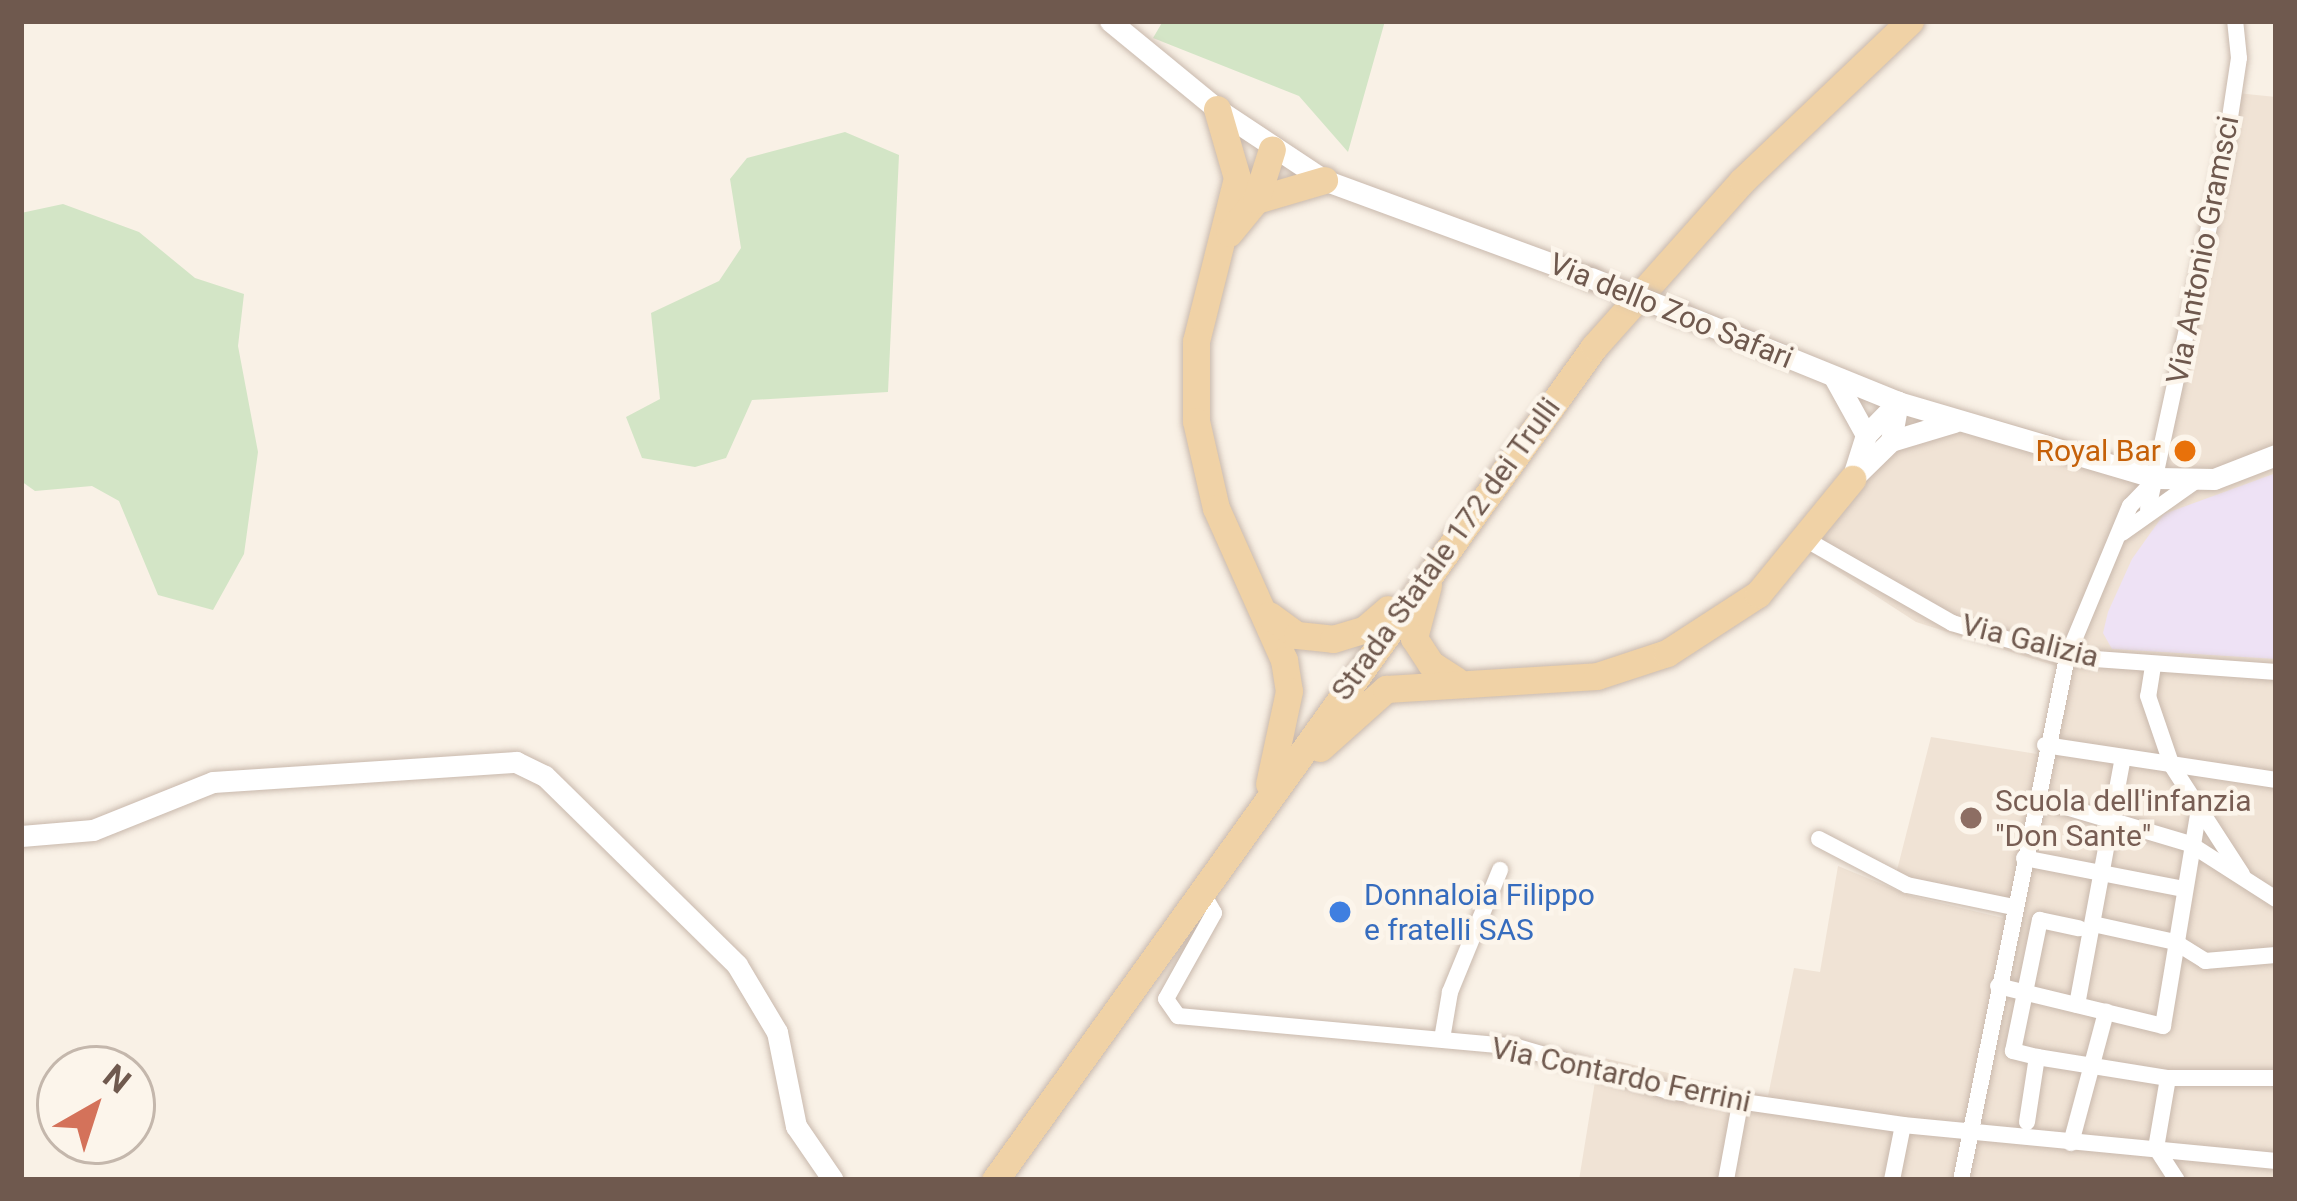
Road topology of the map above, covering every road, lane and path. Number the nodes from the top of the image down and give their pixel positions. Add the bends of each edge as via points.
1 (1110, 21) edge
2 (1910, 21) edge
3 (2235, 21) edge
4 (1217, 109) junction
5 (1272, 148) junction
6 (1237, 178) junction
7 (1324, 180) junction
8 (1256, 200) junction
9 (1226, 237) junction
10 (1831, 375) junction
11 (1898, 402) junction
12 (1956, 422) junction
13 (1866, 435) junction
14 (1891, 441) junction
15 (2276, 455) edge
16 (2114, 468) junction
17 (2157, 478) junction
18 (1852, 479) junction
19 (2194, 482) junction
20 (2139, 508) junction
21 (1804, 539) junction
22 (1444, 545) junction
23 (1417, 584) junction
24 (1269, 615) junction
25 (2066, 657) junction
26 (2153, 666) junction
27 (2276, 672) edge
28 (1456, 680) junction
29 (2045, 746) junction
30 (2123, 758) junction
31 (2172, 766) junction
32 (2276, 780) edge
33 (2036, 798) junction
34 (2200, 803) junction
35 (1262, 807) junction
36 (2112, 816) junction
37 (21, 836) edge
38 (1819, 839) dead end
39 (2190, 844) junction
40 (2024, 858) junction
41 (1500, 870) dead end
42 (2102, 873) junction
43 (2245, 880) junction
44 (2183, 889) junction
45 (1203, 894) junction
46 (2276, 899) edge
47 (2013, 907) junction
48 (2086, 926) junction
49 (2175, 942) junction
50 (2276, 956) edge
51 (1998, 986) junction
52 (2025, 993) junction
53 (2077, 1006) junction
54 (2106, 1012) junction
55 (1442, 1040) junction
56 (2037, 1057) junction
57 (2091, 1066) junction
58 (2168, 1078) junction
59 (2276, 1078) edge
60 (1740, 1104) junction
61 (2026, 1122) dead end
62 (1039, 1125) junction
63 (1903, 1126) junction
64 (1970, 1130) junction
65 (2071, 1143) junction
66 (2156, 1148) junction
67 (2276, 1160) edge
68 (833, 1180) edge
69 (995, 1180) edge
70 (1012, 1180) edge
71 (1726, 1180) edge
72 (1892, 1180) edge
73 (1961, 1180) edge
74 (2177, 1180) edge

1 - 4 street, Via dello Zoo Safari
2 - 22 main road, Strada Statale 172 dei Trulli via 1671,256
3 - 17 street, Via Antonio Gramsci via 2233,106
4 - 5 street, Via dello Zoo Safari
4 - 6 main road
5 - 6 main road
5 - 7 street, Via dello Zoo Safari
5 - 8 main road
6 - 9 main road
7 - 8 main road
7 - 10 street, Via dello Zoo Safari, bridge
8 - 9 main road
9 - 24 main road via 1196,341 1196,421 1216,508
10 - 11 street, Via dello Zoo Safari
10 - 13 street
11 - 12 street, Via dello Zoo Safari
11 - 13 street
11 - 14 street
12 - 14 street
12 - 16 street, Via dello Zoo Safari
13 - 18 street
14 - 18 street
15 - 19 street, Via dello Zoo Safari
16 - 17 street, Via dello Zoo Safari
16 - 20 street
17 - 19 street, Via dello Zoo Safari
17 - 20 street
18 - 21 main road
19 - 20 street
20 - 25 street
21 - 25 street, Via Galizia via 1952,623
21 - 28 main road via 1757,594 1667,653 1597,676
22 - 23 main road, Strada Statale 172 dei Trulli
22 - 28 main road via 1414,638 1431,664
23 - 24 main road via 1365,629 1333,639 1297,634
23 - 35 main road, Strada Statale 172 dei Trulli
24 - 35 main road via 1289,691
25 - 26 street, Via Galizia
25 - 29 street
26 - 27 street, Via Galizia
26 - 31 street via 2148,696
28 - 35 main road via 1386,689
29 - 30 street
29 - 33 street
30 - 31 street
30 - 36 street
31 - 32 street
31 - 34 street
33 - 36 street
33 - 40 street
34 - 39 street
34 - 43 street
35 - 45 main road, Strada Statale 172 dei Trulli
36 - 39 street
36 - 42 street
37 - 68 street via 93,830 213,782 516,762 545,776 737,965 777,1032 796,1126
38 - 47 street via 1907,884
39 - 43 street
39 - 44 street
40 - 42 street
40 - 47 street
41 - 55 street via 1450,992
42 - 44 street
42 - 48 street
43 - 46 street
44 - 49 street
45 - 55 street, Via Contardo Ferrini via 1214,913 1168,988 1170,1011
45 - 62 main road, Strada Statale 172 dei Trulli
47 - 51 street
48 - 49 street
48 - 52 street via 2040,920
48 - 53 street
49 - 50 street via 2205,961
49 - 54 street via 2163,1026
51 - 52 street
51 - 64 street
52 - 53 street
52 - 56 street via 2013,1052
53 - 54 street
54 - 57 street
55 - 60 street, Via Contardo Ferrini via 1517,1047
56 - 57 street
56 - 61 street
57 - 58 street
57 - 65 street
58 - 59 street
58 - 66 street
60 - 63 street, Via Contardo Ferrini
60 - 71 street
62 - 69 main road, Strada Statale 172 dei Trulli
62 - 70 main road, Strada Statale 172 dei Trulli
63 - 64 street, Via Contardo Ferrini
63 - 72 street
64 - 65 street, Via Contardo Ferrini
64 - 73 street
65 - 66 street, Via Contardo Ferrini
66 - 67 street, Via Contardo Ferrini
66 - 74 street

